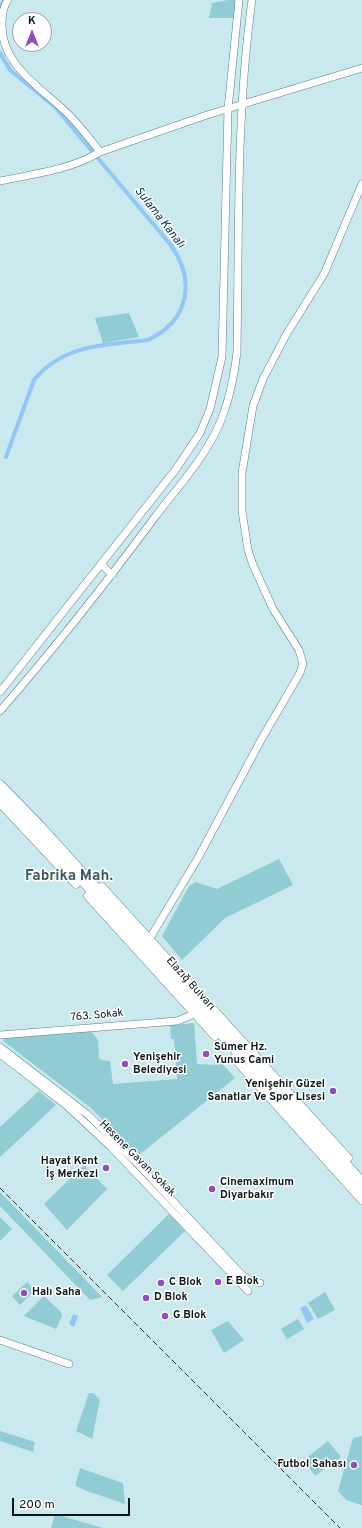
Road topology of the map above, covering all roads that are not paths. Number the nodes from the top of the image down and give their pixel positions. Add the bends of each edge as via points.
1 (8, 0) edge
2 (238, 0) edge
3 (252, 0) edge
4 (362, 68) edge
5 (243, 104) junction
6 (228, 108) junction
7 (99, 153) junction
8 (0, 181) edge
9 (362, 184) edge
10 (101, 564) junction
11 (112, 574) junction
12 (0, 692) edge
13 (0, 711) edge
14 (0, 784) edge
15 (0, 793) edge
16 (0, 802) edge
17 (54, 851) junction
18 (81, 871) junction
19 (81, 888) junction
20 (150, 938) junction
21 (194, 1014) junction
22 (0, 1035) edge
23 (0, 1047) edge
24 (0, 1054) edge
25 (362, 1173) edge
26 (362, 1181) edge
27 (362, 1192) edge
28 (362, 1200) edge
29 (260, 1283) dead end
30 (248, 1291) dead end
31 (0, 1340) edge
32 (69, 1364) dead end

1 - 7 street via 1,27 6,53 14,64 71,116
2 - 6 street
3 - 5 street
4 - 5 street
5 - 6 street
5 - 11 street via 237,352 230,391 219,425 201,457
6 - 7 street
6 - 10 street via 222,350 217,387 200,433 176,469
7 - 8 street via 64,168
9 - 20 street via 324,274 286,335 263,379 253,406 242,473 242,511 252,565 273,609 299,650 303,664 198,858
10 - 11 street
10 - 12 street
11 - 13 street
14 - 18 highway, Elazığ Bulvarı
15 - 17 highway, Elazığ Bulvarı
16 - 19 highway
17 - 19 highway
17 - 27 highway, Elazığ Bulvarı
18 - 20 highway via 113,898
18 - 26 highway, Elazığ Bulvarı
19 - 21 highway
20 - 25 highway
21 - 22 street, 763. Sokak via 177,1021
21 - 28 highway
23 - 29 street via 87,1114 138,1164 240,1273 247,1279
24 - 30 street, Hesene Gavan Sokak via 66,1105 111,1147
31 - 32 street

